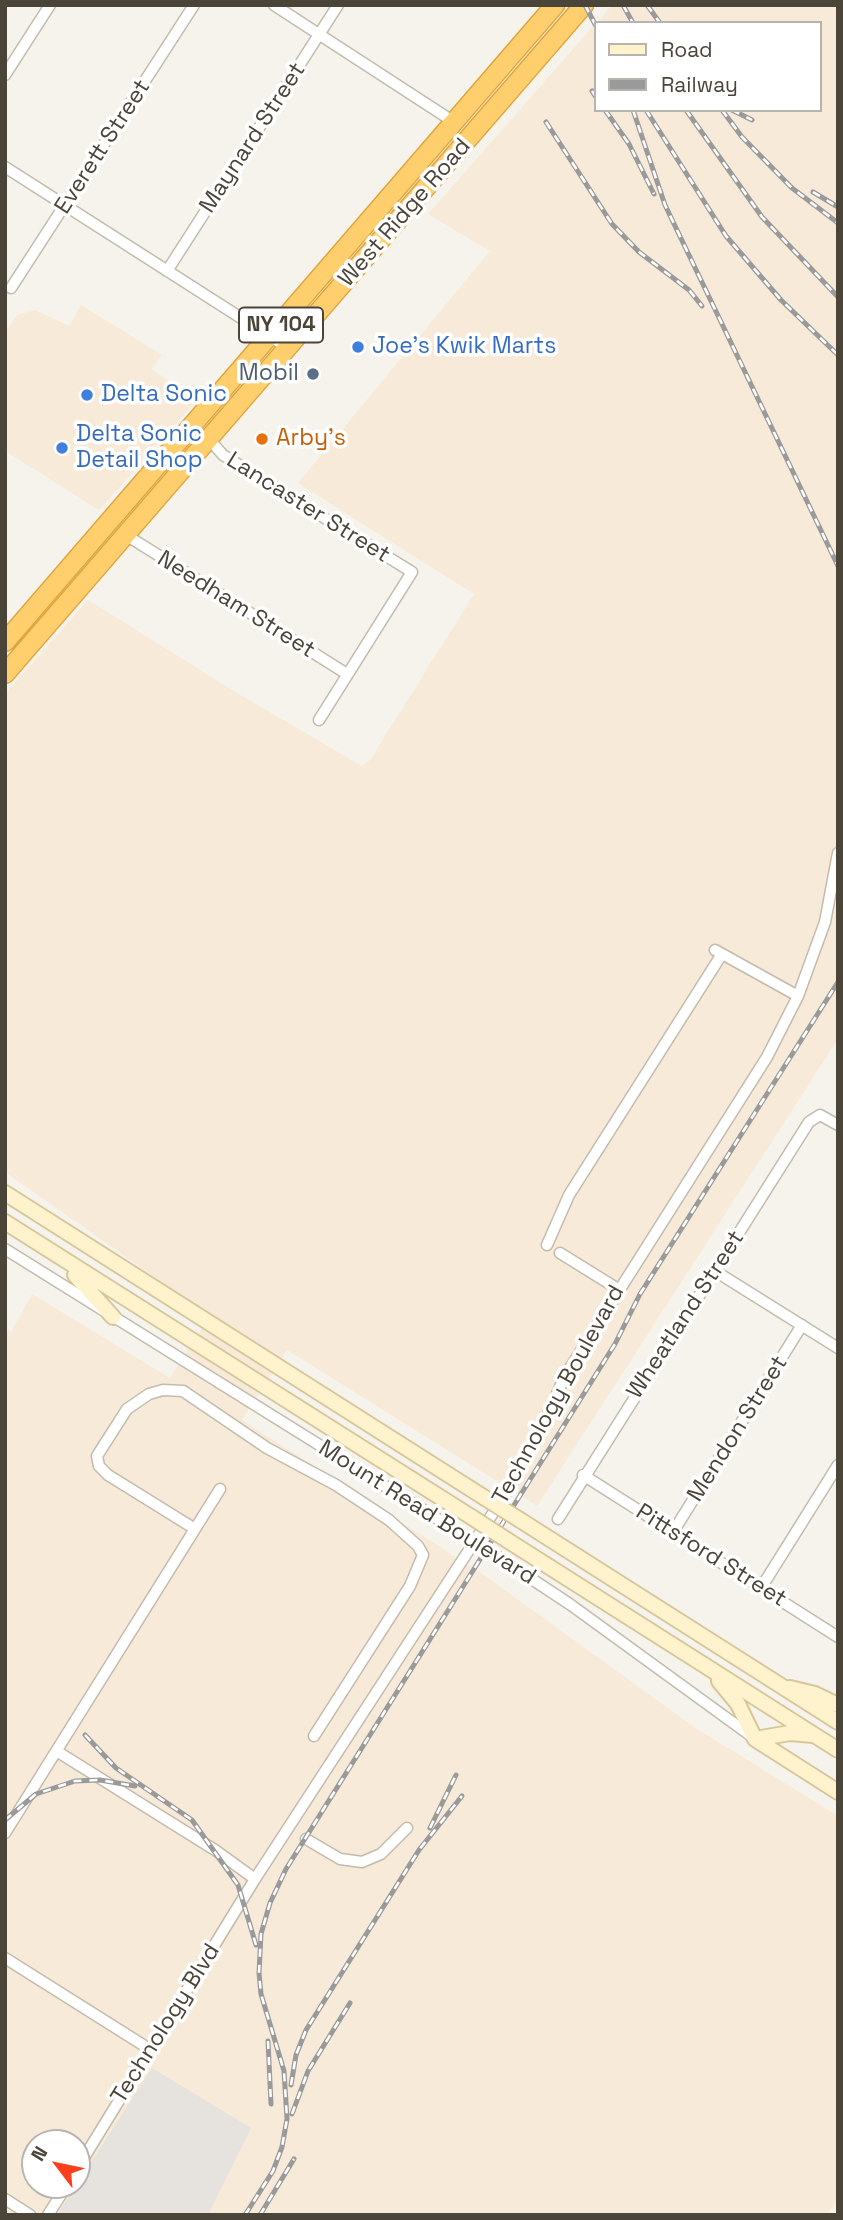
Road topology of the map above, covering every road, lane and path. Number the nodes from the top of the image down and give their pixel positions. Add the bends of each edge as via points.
1 (50, 5) edge
2 (194, 5) edge
3 (274, 5) edge
4 (338, 5) edge
5 (555, 5) edge
6 (584, 5) edge
7 (320, 34) junction
8 (5, 75) edge
9 (454, 122) junction
10 (5, 167) edge
11 (65, 205) junction
12 (167, 271) junction
13 (11, 288) dead end
14 (271, 337) junction
15 (288, 348) junction
16 (208, 439) junction
17 (126, 535) junction
18 (5, 642) edge
19 (5, 674) edge
20 (347, 674) junction
21 (318, 720) dead end
22 (838, 853) edge
23 (798, 996) junction
24 (838, 1125) edge
25 (5, 1194) edge
26 (5, 1222) edge
27 (547, 1245) dead end
28 (5, 1249) edge
29 (45, 1250) junction
30 (560, 1253) dead end
31 (715, 1270) junction
32 (618, 1289) junction
33 (113, 1317) junction
34 (802, 1325) junction
35 (838, 1348) edge
36 (838, 1465) edge
37 (583, 1475) junction
38 (220, 1489) dead end
39 (558, 1519) dead end
40 (195, 1529) junction
41 (673, 1532) junction
42 (761, 1588) junction
43 (838, 1637) edge
44 (695, 1660) junction
45 (776, 1684) junction
46 (838, 1705) edge
47 (838, 1722) edge
48 (814, 1735) junction
49 (314, 1736) dead end
50 (755, 1739) junction
51 (838, 1749) edge
52 (58, 1752) junction
53 (838, 1792) edge
54 (407, 1828) dead end
55 (5, 1833) edge
56 (306, 1839) dead end
57 (255, 1880) junction
58 (5, 1958) edge
59 (151, 2050) junction
60 (91, 2146) edge
61 (5, 2199) edge
62 (58, 2199) edge
63 (30, 2215) edge
64 (48, 2215) edge

1 - 8 street
2 - 11 street, Everett Street
3 - 7 street
4 - 7 street, Maynard Street
5 - 9 highway, West Ridge Road / NY 104
6 - 15 highway, West Ridge Road / NY 104
7 - 9 street
7 - 12 street, Maynard Street
9 - 14 highway, West Ridge Road / NY 104
10 - 11 street
11 - 12 street
11 - 13 street, Everett Street
12 - 14 street
14 - 15 street
14 - 18 highway, West Ridge Road / NY 104
15 - 16 highway, West Ridge Road / NY 104
16 - 17 highway, West Ridge Road / NY 104
16 - 20 street, Lancaster Street via 223,455 412,572
17 - 19 highway, West Ridge Road / NY 104
17 - 20 street, Needham Street
20 - 21 street
22 - 23 street, Technology Boulevard via 825,922
23 - 27 street via 718,952 569,1195
23 - 32 street, Technology Boulevard via 766,1056
24 - 31 street, Wheatland Street via 817,1115 809,1122
25 - 45 main road, Mount Read Boulevard, bridge
26 - 29 main road, Mount Read Boulevard
28 - 33 street, Mount Read Boulevard
29 - 33 main road
29 - 44 main road, Mount Read Boulevard, bridge
30 - 32 street
31 - 34 street
31 - 37 street, Wheatland Street
32 - 57 street, Technology Boulevard via 565,1376 508,1490
33 - 50 street, Mount Read Boulevard, bridge via 497,1556
34 - 35 street
34 - 41 street, Mendon Street
36 - 42 street
37 - 39 street, Wheatland Street
37 - 41 street, Pittsford Street
38 - 40 street
40 - 49 street via 99,1466 97,1456 127,1409 163,1390 183,1391 267,1448 349,1493 418,1546 423,1555 410,1586
40 - 52 street
41 - 42 street, Pittsford Street
42 - 43 street, Pittsford Street
44 - 48 main road, Mount Read Boulevard
44 - 50 main road via 726,1687
45 - 46 main road
45 - 47 main road, Mount Read Boulevard
48 - 50 main road
48 - 51 main road, Mount Read Boulevard
50 - 53 main road, Mount Read Boulevard
52 - 55 street
52 - 57 street
54 - 56 street via 381,1854 362,1862 340,1859
57 - 59 street, Technology Blvd
58 - 59 street
59 - 60 street, Technology Blvd
61 - 63 street
62 - 64 street

